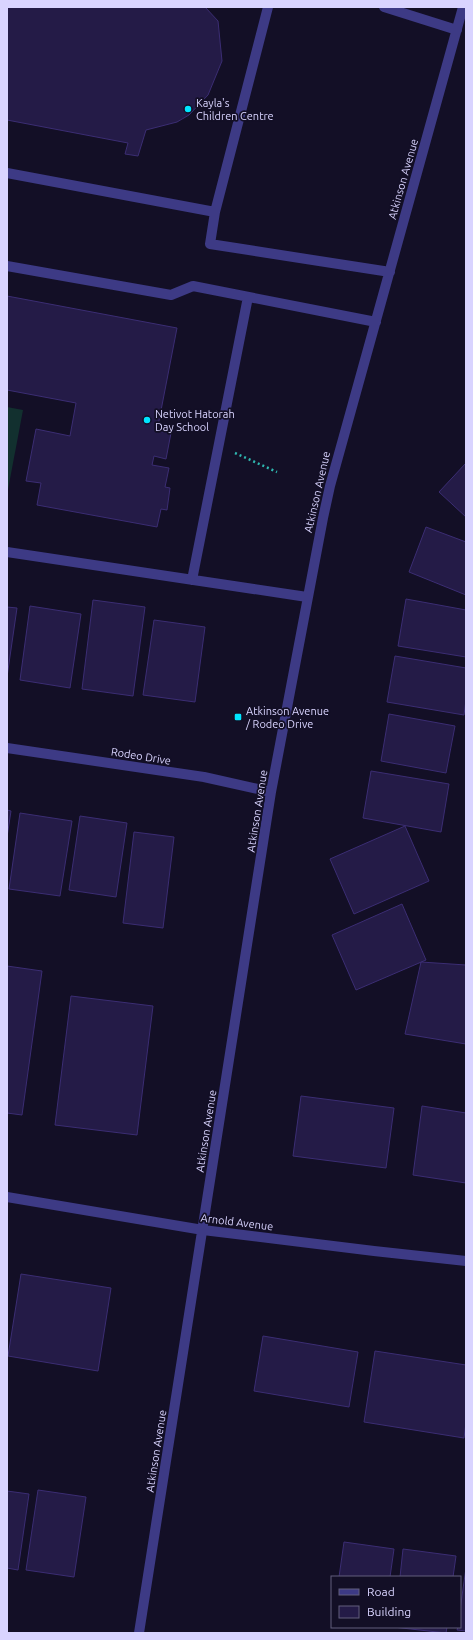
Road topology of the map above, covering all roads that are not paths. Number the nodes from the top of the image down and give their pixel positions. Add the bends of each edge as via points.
1 (268, 7) edge
2 (384, 7) edge
3 (463, 7) edge
4 (457, 30) junction
5 (7, 173) edge
6 (215, 212) junction
7 (7, 266) edge
8 (390, 272) junction
9 (248, 297) junction
10 (376, 322) junction
11 (7, 552) edge
12 (192, 580) junction
13 (308, 597) junction
14 (7, 748) edge
15 (271, 792) junction
16 (7, 1197) edge
17 (203, 1230) junction
18 (466, 1261) edge
19 (139, 1633) edge

1 - 6 street
2 - 4 street
3 - 4 street, Atkinson Avenue
4 - 8 street, Atkinson Avenue
5 - 6 street
6 - 8 street via 210,244
7 - 9 street via 171,295 193,286
8 - 10 street, Atkinson Avenue
9 - 10 street
9 - 12 street
10 - 13 street, Atkinson Avenue via 330,486
11 - 12 street
12 - 13 street
13 - 15 street, Atkinson Avenue
14 - 15 street, Rodeo Drive via 204,777
15 - 17 street, Atkinson Avenue
16 - 17 street, Arnold Avenue
17 - 18 street, Arnold Avenue
17 - 19 street, Atkinson Avenue

